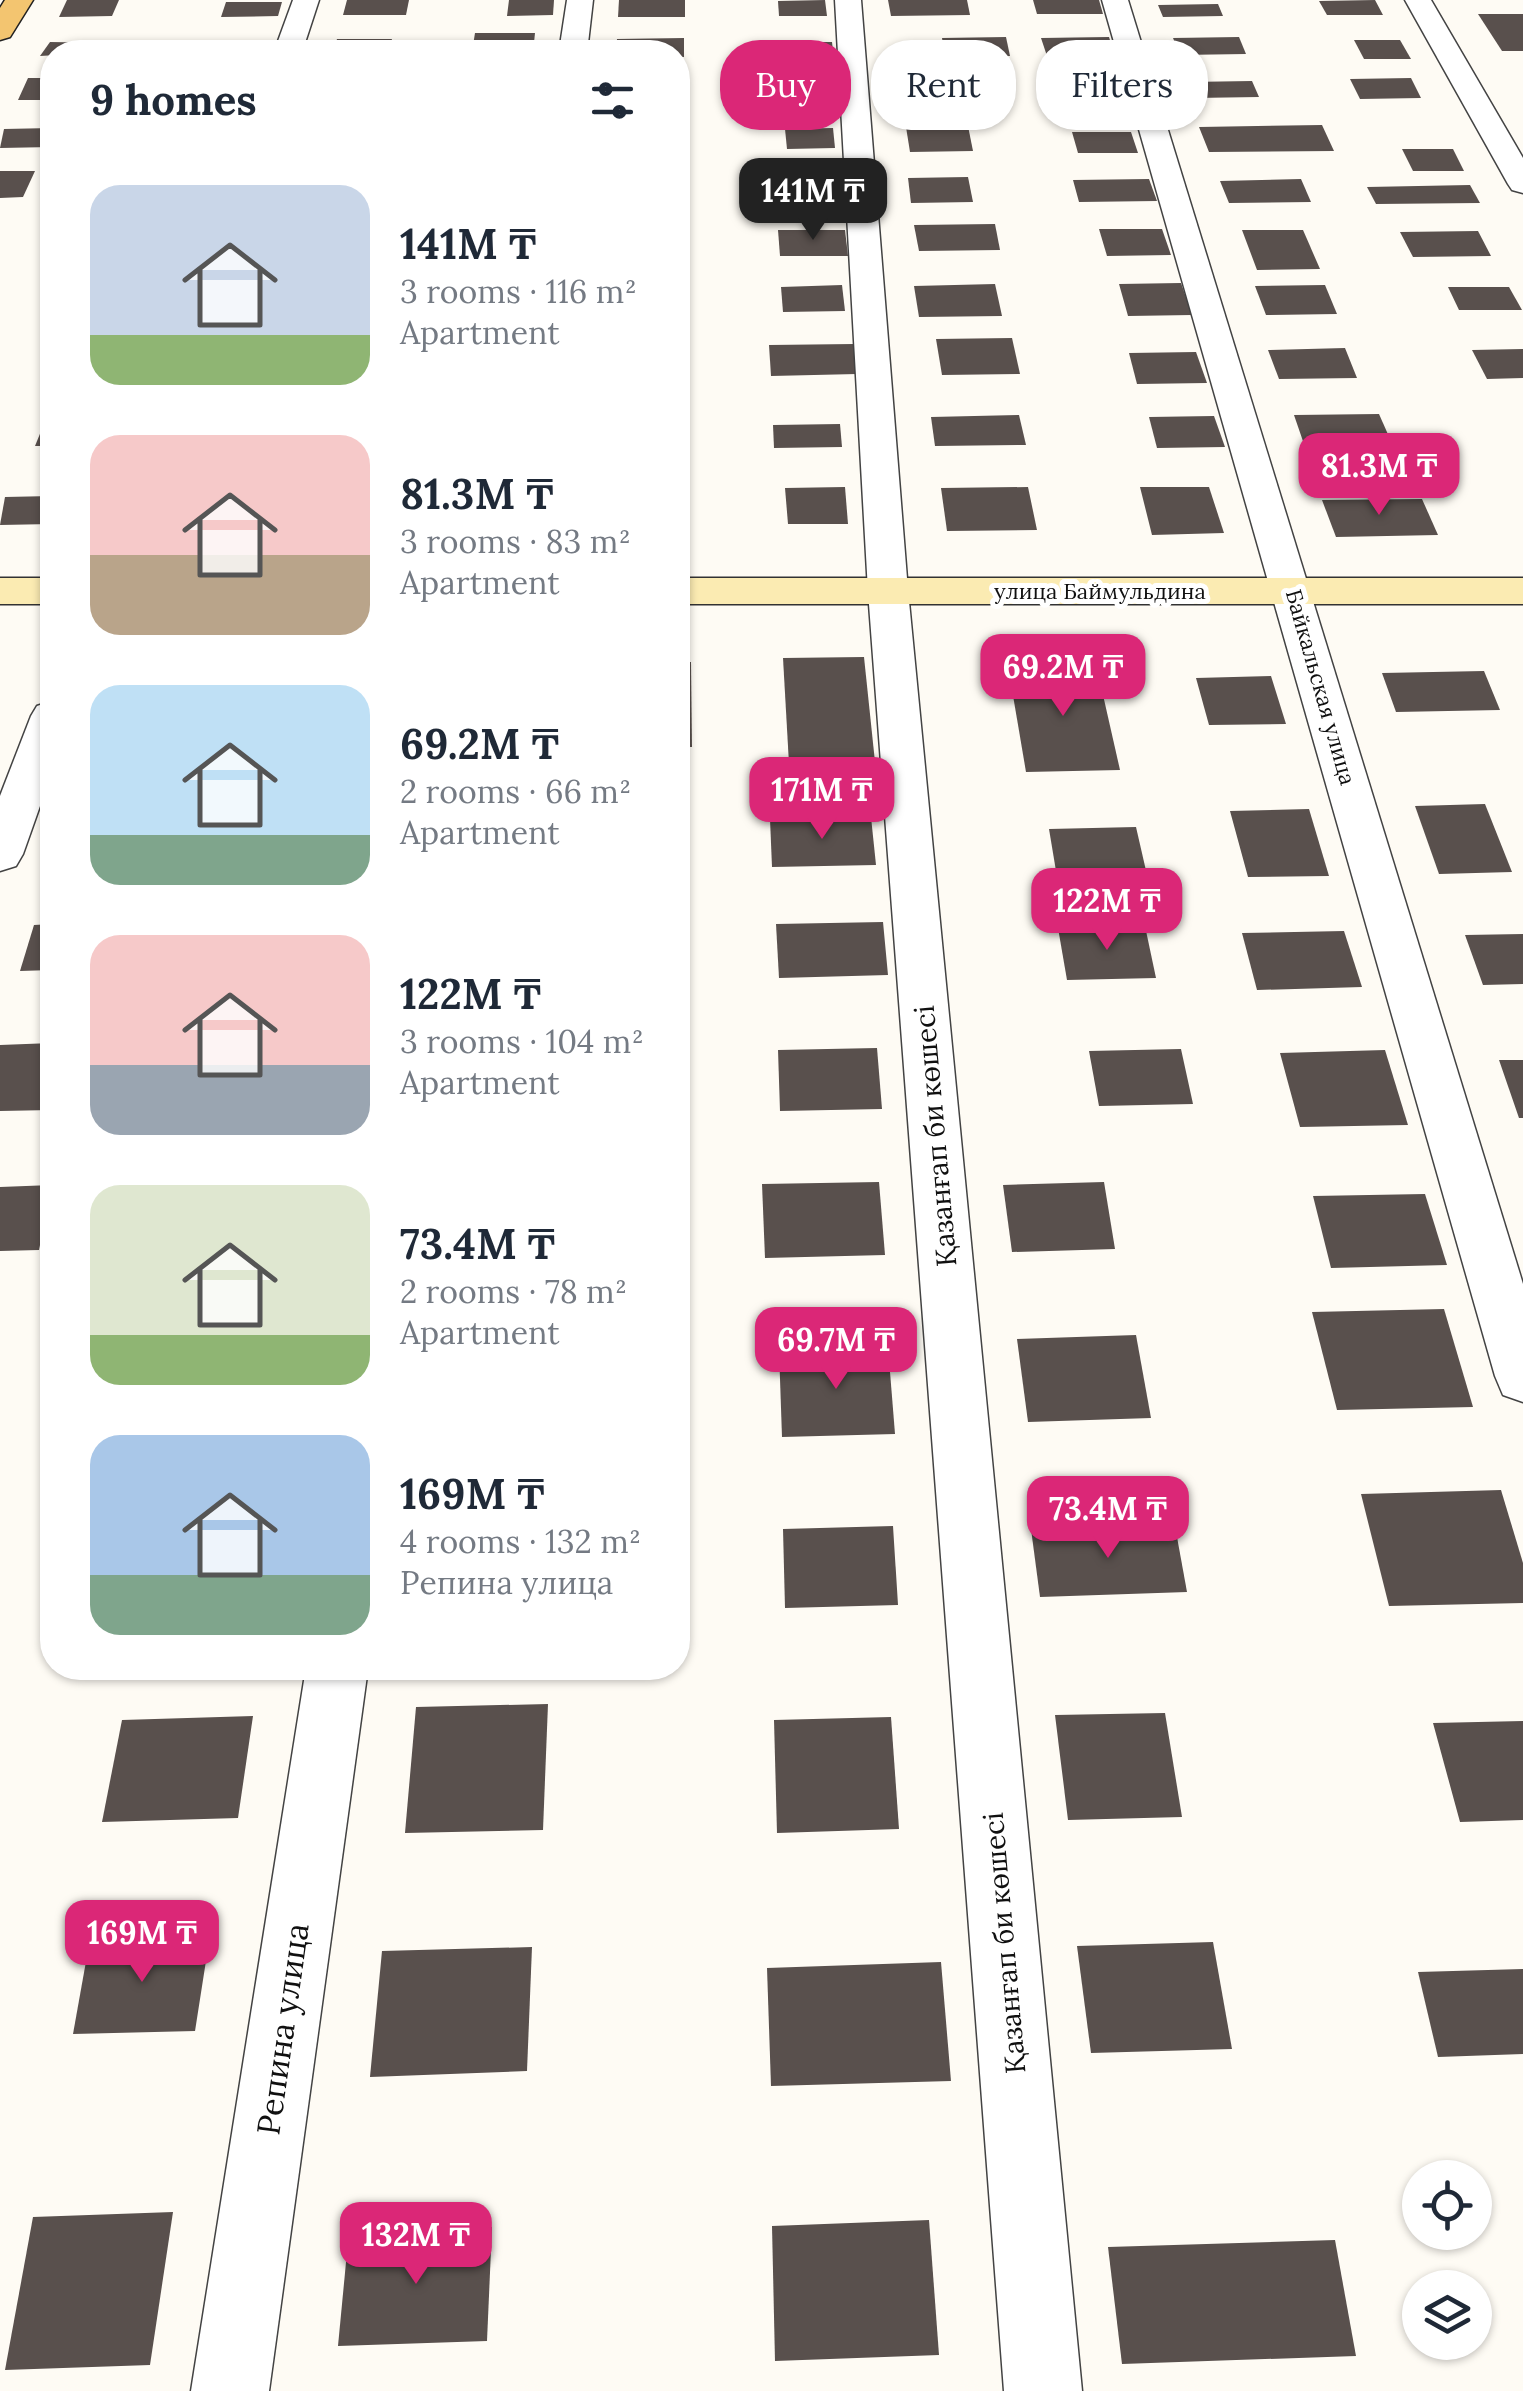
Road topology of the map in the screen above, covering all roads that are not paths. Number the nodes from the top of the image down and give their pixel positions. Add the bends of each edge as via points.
1 (19, 0) edge
2 (306, 0) edge
3 (580, 0) edge
4 (848, 0) edge
5 (1116, 0) edge
6 (1418, 0) edge
7 (0, 32) edge
8 (292, 40) edge
9 (574, 40) edge
10 (1523, 184) edge
11 (0, 590) edge
12 (40, 590) edge
13 (690, 591) edge
14 (888, 591) junction
15 (1293, 591) junction
16 (1523, 591) edge
17 (40, 748) edge
18 (0, 854) edge
19 (1523, 1376) edge
20 (334, 1680) edge
21 (230, 2391) edge
22 (1042, 2391) edge

1 - 7 main road
2 - 8 street
3 - 9 street
4 - 14 street, Қазанғап би көшесі
5 - 15 street, Байкальская улица
6 - 10 street
11 - 12 street
13 - 14 street, улица Баймульдина
14 - 15 street, улица Баймульдина
14 - 22 street, Қазанғап би көшесі
15 - 16 street, улица Баймульдина
15 - 19 street, Байкальская улица
17 - 18 street
20 - 21 street, Репина улица

